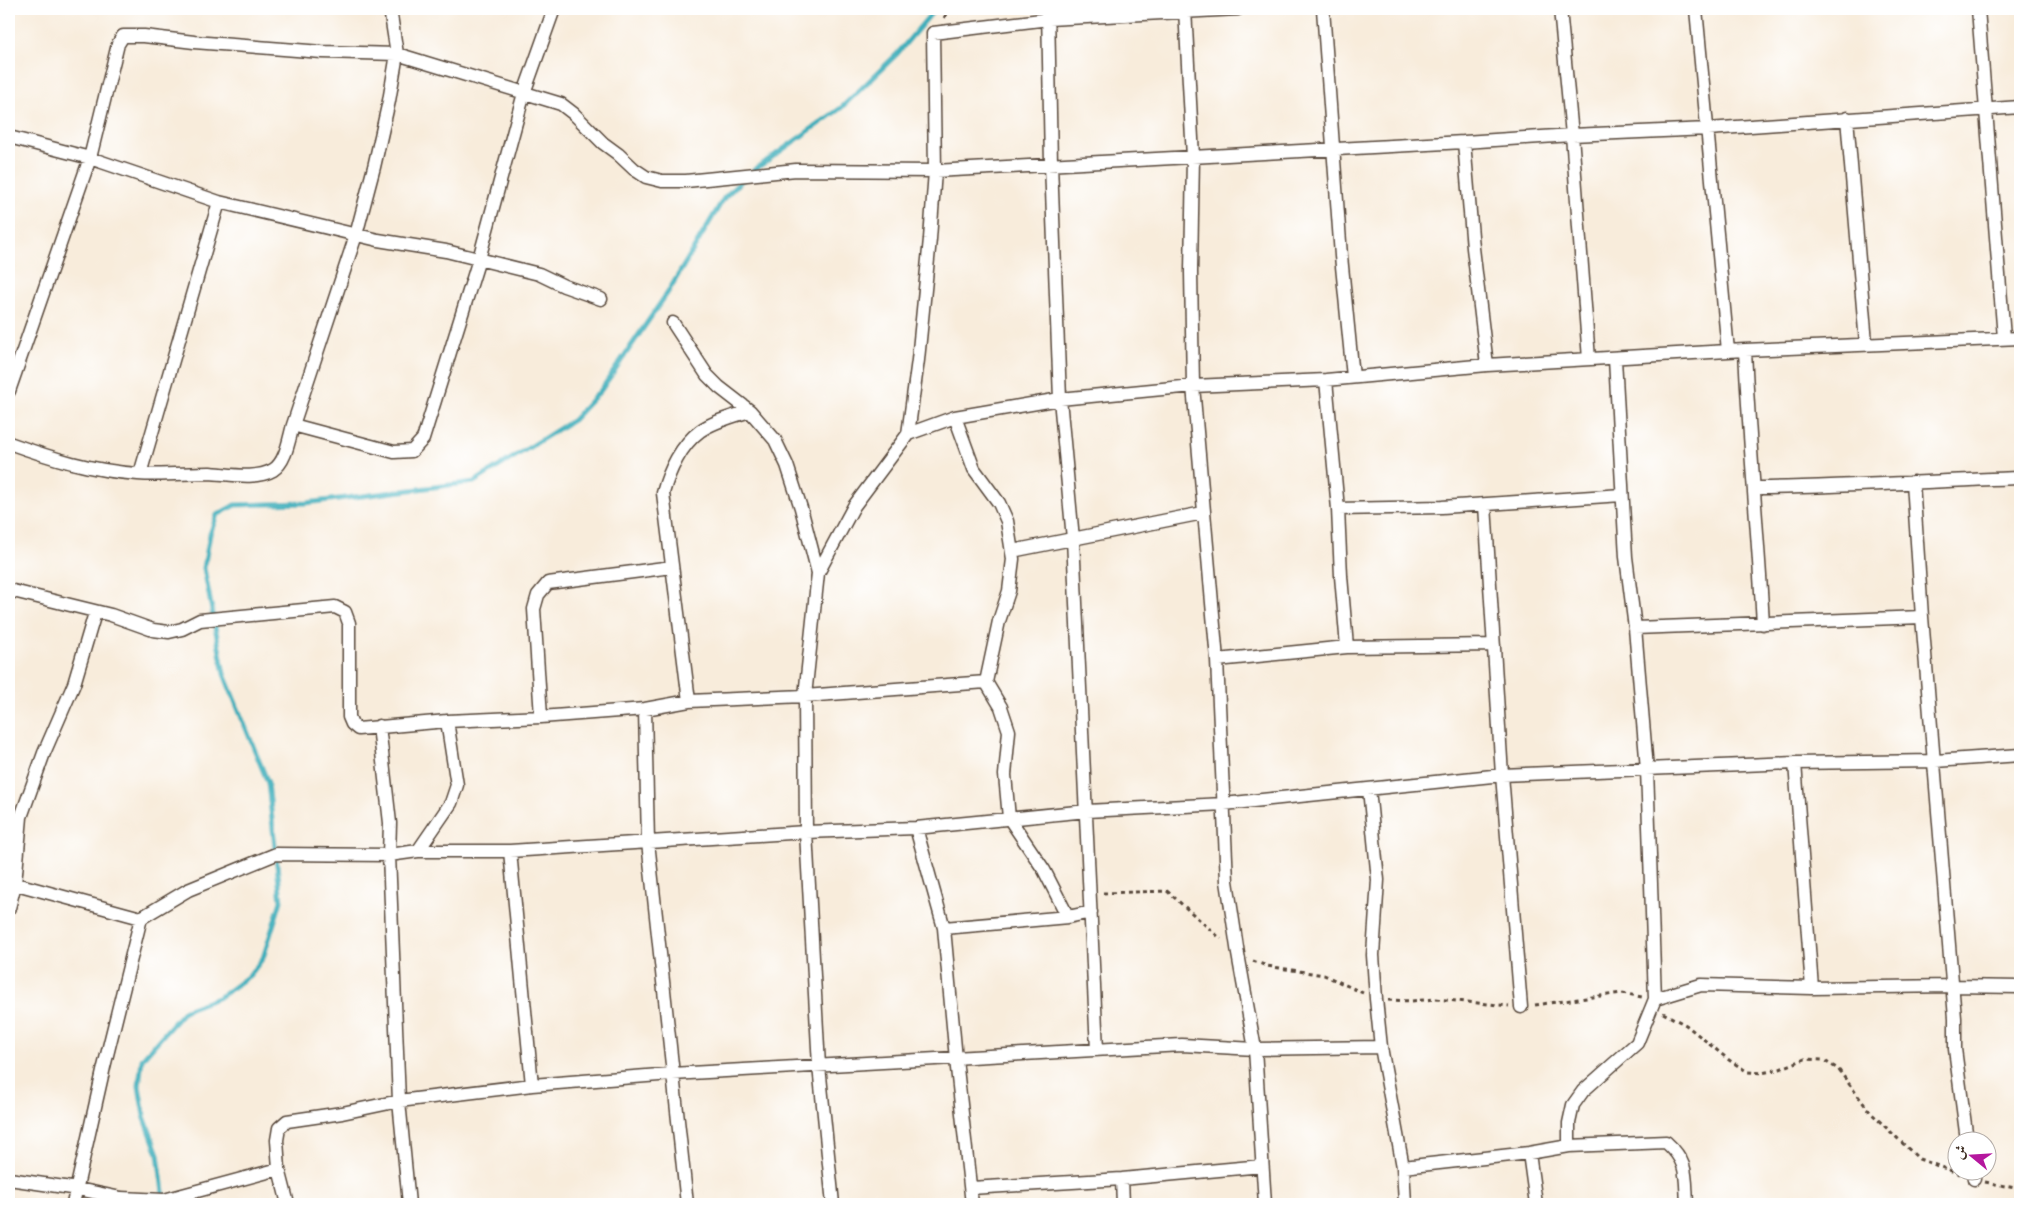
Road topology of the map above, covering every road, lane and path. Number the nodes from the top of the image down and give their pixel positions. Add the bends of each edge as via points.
1 (390, 9) edge
2 (554, 9) edge
3 (1238, 9) edge
4 (1323, 9) edge
5 (1560, 9) edge
6 (1696, 9) edge
7 (1978, 9) edge
8 (1186, 11) edge
9 (1049, 14) edge
10 (397, 54) junction
11 (524, 93) junction
12 (2020, 107) edge
13 (1987, 110) junction
14 (1847, 118) junction
15 (1708, 129) junction
16 (1572, 135) junction
17 (9, 137) edge
18 (1464, 142) junction
19 (1334, 148) junction
20 (1193, 157) junction
21 (90, 158) junction
22 (1052, 164) junction
23 (934, 170) junction
24 (219, 202) junction
25 (356, 235) junction
26 (479, 260) junction
27 (601, 299) dead end
28 (674, 323) dead end
29 (2004, 338) junction
30 (2020, 338) edge
31 (1866, 343) junction
32 (1745, 350) junction
33 (1728, 351) junction
34 (1589, 359) junction
35 (1615, 359) junction
36 (1487, 365) junction
37 (1353, 377) junction
38 (1326, 380) junction
39 (1193, 386) junction
40 (9, 391) edge
41 (1060, 399) junction
42 (750, 411) junction
43 (956, 417) junction
44 (293, 425) junction
45 (908, 434) junction
46 (9, 443) edge
47 (140, 474) junction
48 (2020, 478) edge
49 (1913, 482) junction
50 (1754, 488) junction
51 (1622, 495) junction
52 (1485, 504) junction
53 (1338, 509) junction
54 (1203, 513) junction
55 (1073, 539) junction
56 (1012, 551) junction
57 (672, 567) junction
58 (818, 573) junction
59 (9, 590) edge
60 (95, 613) junction
61 (1922, 617) junction
62 (1763, 624) junction
63 (1635, 628) junction
64 (1494, 645) junction
65 (1347, 647) junction
66 (1217, 660) junction
67 (986, 682) junction
68 (805, 696) junction
69 (689, 701) junction
70 (645, 709) junction
71 (541, 717) junction
72 (447, 720) junction
73 (379, 726) junction
74 (2020, 755) edge
75 (1935, 761) junction
76 (1795, 763) junction
77 (1647, 769) junction
78 (1502, 775) junction
79 (1369, 789) junction
80 (1224, 804) junction
81 (1087, 811) junction
82 (1009, 818) junction
83 (916, 828) junction
84 (806, 832) junction
85 (648, 842) junction
86 (418, 851) junction
87 (510, 851) junction
88 (389, 855) junction
89 (12, 883) edge
90 (1090, 894) junction
91 (9, 908) edge
92 (1091, 912) junction
93 (1068, 917) junction
94 (141, 918) junction
95 (944, 928) junction
96 (1238, 954) junction
97 (1952, 986) junction
98 (2020, 987) edge
99 (1812, 988) junction
100 (1376, 999) junction
101 (1653, 1003) junction
102 (1522, 1007) junction
103 (1381, 1048) junction
104 (1255, 1049) junction
105 (1097, 1050) junction
106 (956, 1059) junction
107 (819, 1066) junction
108 (672, 1074) junction
109 (532, 1085) junction
110 (399, 1101) junction
111 (1966, 1130) edge
112 (1569, 1146) junction
113 (1529, 1153) junction
114 (1262, 1166) junction
115 (1403, 1167) junction
116 (279, 1169) junction
117 (1946, 1170) edge
118 (9, 1179) edge
119 (1122, 1179) junction
120 (1990, 1180) edge
121 (970, 1188) junction
122 (78, 1189) junction
123 (2020, 1189) edge
124 (73, 1204) edge
125 (288, 1204) edge
126 (409, 1204) edge
127 (687, 1204) edge
128 (833, 1204) edge
129 (972, 1204) edge
130 (1123, 1204) edge
131 (1264, 1204) edge
132 (1405, 1204) edge
133 (1536, 1204) edge
134 (1687, 1204) edge

1 - 10 street
2 - 11 street
3 - 8 street
4 - 19 street
5 - 16 street
6 - 15 street
7 - 13 street
8 - 9 street
8 - 20 street
9 - 22 street
9 - 23 street via 933,33
10 - 11 street
10 - 21 street via 322,52 123,36 118,44
10 - 25 street via 389,101
11 - 23 street via 560,104 634,169 646,177 662,181 796,170
11 - 26 street
12 - 13 street
13 - 14 street
13 - 29 street
14 - 15 street
14 - 31 street
15 - 16 street
15 - 33 street
16 - 18 street
16 - 34 street
17 - 21 street
18 - 19 street
18 - 36 street
19 - 20 street
19 - 37 street
20 - 22 street
20 - 39 street
21 - 24 street
21 - 40 street
22 - 23 street
22 - 41 street
23 - 45 street via 925,299
24 - 25 street
24 - 47 street
25 - 26 street
25 - 44 street
26 - 27 street via 539,274
26 - 44 street via 423,438 412,452 394,452
28 - 42 street via 707,375
29 - 30 street
29 - 31 street
31 - 32 street
32 - 33 street
32 - 50 street
33 - 35 street
34 - 35 street
34 - 36 street
35 - 51 street
36 - 37 street
37 - 38 street
38 - 39 street
38 - 53 street
39 - 41 street
39 - 54 street
41 - 43 street
41 - 55 street
42 - 57 street via 700,431 669,473 663,493
42 - 58 street via 775,440 787,465
43 - 45 street
43 - 56 street via 974,468 999,502
44 - 47 street via 281,463 264,474
45 - 58 street via 854,506
46 - 47 street via 74,464
48 - 49 street
49 - 50 street
49 - 61 street
50 - 62 street
51 - 52 street
51 - 63 street
52 - 53 street
52 - 64 street
53 - 65 street
54 - 55 street
54 - 66 street
55 - 56 street
55 - 81 street
56 - 67 street via 1009,591
57 - 69 street
57 - 71 street via 548,583 538,595 534,609
58 - 68 street
59 - 60 street
60 - 73 street via 169,632 200,620 335,607 345,612 349,623 349,717 358,728
60 - 89 street via 74,684 40,761 21,816
61 - 62 street
61 - 75 street
62 - 63 street
63 - 77 street
64 - 65 street
64 - 78 street
65 - 66 street
66 - 80 street
67 - 68 street
67 - 82 street via 1001,707 1009,731 1005,776
68 - 69 street
68 - 84 street
69 - 70 street
70 - 71 street
70 - 85 street
71 - 72 street
72 - 73 street
72 - 86 street via 457,785 447,811
73 - 88 street via 390,823
74 - 75 street
75 - 76 street
75 - 97 street
76 - 77 street
76 - 99 street
77 - 78 street
77 - 101 street
78 - 79 street
78 - 102 street
79 - 80 street
79 - 100 street via 1378,880 1373,954
80 - 81 street
80 - 96 street via 1227,881
81 - 82 street
81 - 90 street
82 - 83 street
82 - 93 street via 1044,870
83 - 84 street
83 - 95 street
84 - 85 street
84 - 107 street
85 - 87 street
85 - 108 street
86 - 87 street
86 - 88 street
87 - 109 street
88 - 94 street via 276,854 188,890
88 - 110 street
89 - 91 street
89 - 94 street
90 - 92 street
90 - 96 path via 1167,891
92 - 93 street
92 - 105 street
93 - 95 street
94 - 122 street
95 - 106 street
96 - 100 path via 1268,966 1324,975
96 - 104 street
97 - 98 street
97 - 99 street
97 - 111 street via 1955,1049
99 - 101 street via 1701,985
100 - 102 path via 1436,999
100 - 103 street
101 - 102 path via 1622,993
101 - 112 street via 1636,1043 1583,1091 1573,1105
101 - 117 path via 1748,1072 1780,1069 1805,1059 1823,1060 1838,1069 1870,1112 1920,1159
103 - 104 street
103 - 115 street
104 - 105 street via 1182,1045
104 - 114 street
105 - 106 street
106 - 107 street
106 - 121 street
107 - 108 street
107 - 128 street
108 - 109 street
108 - 127 street
109 - 110 street
110 - 116 street via 287,1121 279,1128 277,1140
110 - 126 street
112 - 113 street
112 - 134 street via 1666,1142 1679,1153 1685,1168
113 - 115 street
113 - 133 street
114 - 119 street
114 - 131 street
115 - 132 street
116 - 122 street via 164,1200 121,1198
116 - 125 street
118 - 122 street
119 - 121 street
119 - 130 street
120 - 123 path
121 - 129 street
122 - 124 street

